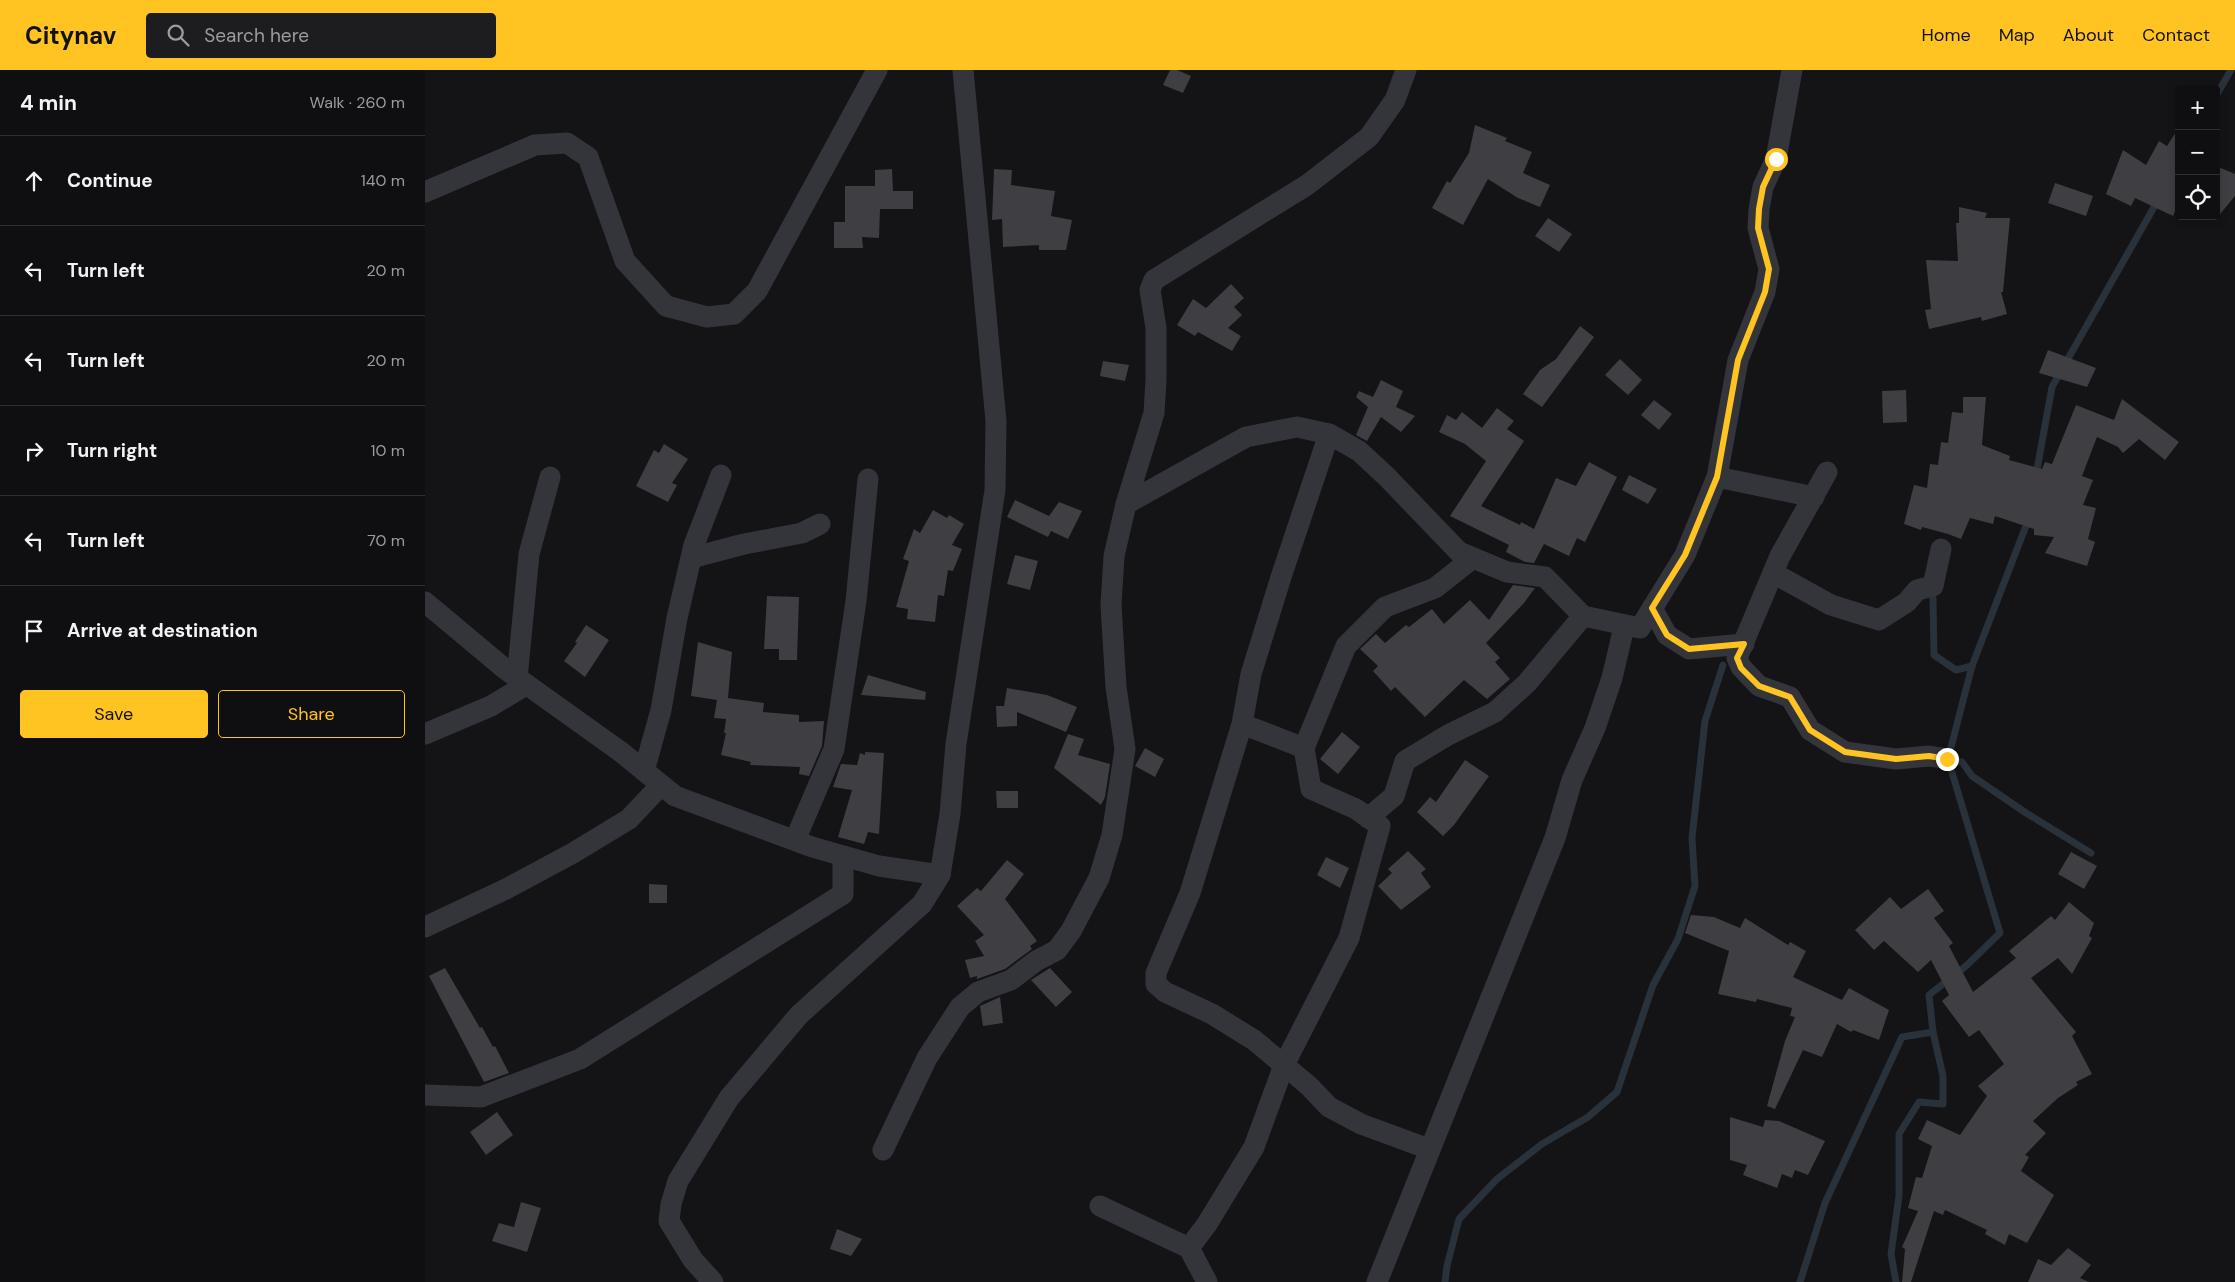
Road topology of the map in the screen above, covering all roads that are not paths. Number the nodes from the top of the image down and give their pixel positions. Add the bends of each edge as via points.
1 (877, 70) edge
2 (963, 70) edge
3 (1406, 70) edge
4 (1792, 70) edge
5 (425, 192) edge
6 (1329, 434) junction
7 (1827, 472) dead end
8 (721, 475) dead end
9 (550, 476) dead end
10 (1717, 477) junction
11 (868, 479) dead end
12 (1813, 497) junction
13 (1126, 504) junction
14 (820, 524) dead end
15 (1941, 549) dead end
16 (691, 558) junction
17 (1473, 558) junction
18 (1773, 574) junction
19 (425, 602) edge
20 (1652, 608) junction
21 (1583, 616) junction
22 (1624, 626) junction
23 (1744, 644) junction
24 (521, 682) junction
25 (1242, 724) junction
26 (425, 734) edge
27 (1304, 748) junction
28 (1947, 759) dead end
29 (644, 771) junction
30 (661, 785) junction
31 (1368, 818) junction
32 (795, 840) junction
33 (843, 856) junction
34 (940, 875) junction
35 (425, 926) edge
36 (1284, 1065) junction
37 (425, 1095) edge
38 (1429, 1149) junction
39 (883, 1150) dead end
40 (1100, 1206) dead end
41 (1189, 1248) junction
42 (713, 1282) edge
43 (1207, 1282) edge
44 (1377, 1282) edge

1 - 5 street via 757,291 733,314 707,317 666,306 625,261 589,157 567,143 535,145
2 - 34 street via 996,420 995,490 960,715
3 - 13 street via 1395,100 1369,137 1307,185 1154,280 1150,290 1156,328 1154,413
4 - 10 street via 1776,159 1763,187 1759,209 1758,228 1769,269 1765,292 1738,360
6 - 13 street via 1297,428 1246,437
6 - 17 street via 1359,450 1459,552
6 - 25 street via 1254,665
7 - 12 street
8 - 16 street
9 - 24 street via 529,554
10 - 12 street
10 - 20 street via 1685,555
11 - 32 street via 856,601 834,749
12 - 18 street
13 - 39 street via 1114,556 1111,605 1116,687 1125,749 1112,835 1099,878 1071,931 1057,950 1011,980 978,992 959,1007 927,1058
14 - 16 street via 802,533
15 - 18 street via 1933,586 1917,590 1907,602 1879,620 1831,605
16 - 29 street via 661,710
17 - 21 street via 1507,572 1545,578
17 - 27 street via 1435,588 1385,607 1346,646
18 - 23 street
19 - 24 street
20 - 22 street via 1640,628
20 - 23 street via 1667,635 1689,649
21 - 22 street
21 - 31 street via 1527,683 1495,712 1405,761 1393,796
22 - 38 street via 1612,678 1572,780 1555,838
23 - 28 street via 1737,658 1741,668 1759,686 1790,697 1810,730 1845,752 1896,759 1929,756
24 - 26 street via 491,706
24 - 29 street
25 - 27 street
25 - 36 street via 1190,893 1157,973 1156,984 1165,992 1212,1014
27 - 31 street via 1311,789
29 - 30 street
30 - 32 street via 675,796
30 - 35 street via 629,819 573,853 506,889
31 - 36 street via 1379,826 1349,938
32 - 33 street
33 - 34 street via 879,866
33 - 37 street via 843,894 580,1059 481,1097
34 - 42 street via 922,904 799,1015 729,1098 678,1181 669,1221 693,1260
36 - 38 street via 1329,1106 1361,1124
36 - 41 street via 1254,1147
38 - 44 street
40 - 41 street
41 - 43 street

